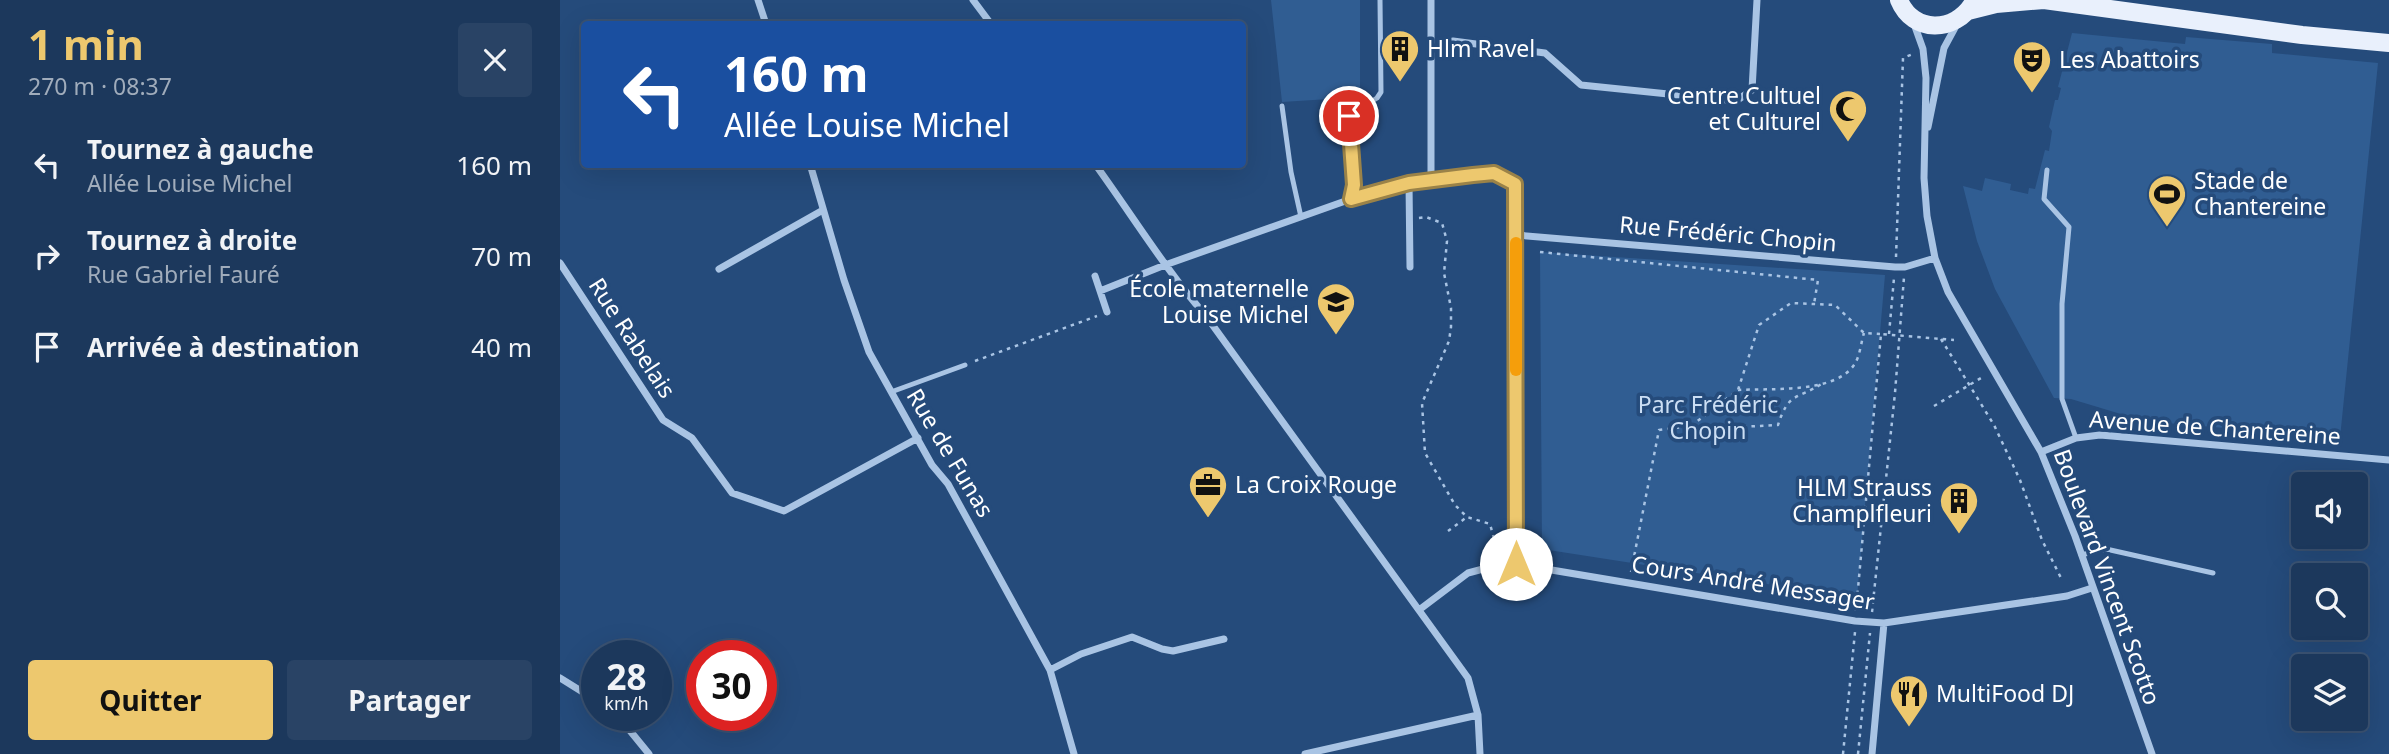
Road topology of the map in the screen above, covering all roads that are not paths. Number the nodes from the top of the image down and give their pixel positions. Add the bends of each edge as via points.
1 (758, 0) edge
2 (973, 0) edge
3 (1380, 0) edge
4 (1431, 0) edge
5 (1757, 0) edge
6 (1899, 0) edge
7 (2044, 0) edge
8 (1967, 10) edge
9 (1912, 18) junction
10 (765, 21) edge
11 (989, 21) edge
12 (1454, 41) dead end
13 (2389, 43) edge
14 (1282, 106) dead end
15 (1349, 116) joint
16 (1924, 144) junction
17 (811, 168) edge
18 (1098, 168) edge
19 (2047, 170) dead end
20 (1431, 179) junction
21 (1409, 183) junction
22 (1351, 199) junction
23 (823, 210) junction
24 (1301, 217) junction
25 (1516, 235) junction
26 (1935, 258) junction
27 (560, 263) edge
28 (1165, 265) junction
29 (1410, 267) dead end
30 (719, 269) dead end
31 (1095, 276) dead end
32 (1100, 291) junction
33 (1107, 312) road end
34 (965, 365) road end
35 (891, 392) junction
36 (918, 438) junction
37 (2076, 438) junction
38 (2040, 452) junction
39 (2389, 460) edge
40 (2081, 555) junction
41 (1516, 564) junction
42 (2213, 573) dead end
43 (2092, 588) junction
44 (1419, 610) junction
45 (1884, 623) junction
46 (1224, 639) dead end
47 (1050, 670) junction
48 (560, 678) edge
49 (581, 691) edge
50 (1478, 715) junction
51 (630, 731) edge
52 (649, 754) edge
53 (1074, 754) edge
54 (1305, 754) edge
55 (1480, 754) edge
56 (1872, 754) edge
57 (2152, 754) edge

1 - 10 street
2 - 11 street
3 - 15 lane via 1381,92
4 - 20 street
5 - 12 street via 1752,90 1736,101 1581,85 1545,53
6 - 9 main road
7 - 8 main road
7 - 13 main road
8 - 9 main road via 1949,24 1936,26
8 - 16 street, Boulevard Vincent Scotto via 1944,48
9 - 16 street, Boulevard Vincent Scotto via 1923,49 1926,78
14 - 24 lane
15 - 22 street
16 - 26 street, Boulevard Vincent Scotto via 1927,216
17 - 23 street, Rue de Funas
18 - 28 street
19 - 37 lane via 2044,199 2069,227 2062,304 2062,398
20 - 21 street
20 - 25 street via 1494,173 1515,184
21 - 22 street
21 - 29 street
22 - 24 street
23 - 30 street
23 - 35 street, Rue de Funas via 861,333
24 - 28 street
25 - 26 street, Rue Frédéric Chopin via 1895,267
25 - 41 street
26 - 38 street, Boulevard Vincent Scotto via 1948,292
27 - 36 street, Rue Rabelais via 663,420 692,438 732,493 784,511
28 - 32 street
28 - 44 street
31 - 32 street
32 - 33 street
34 - 35 lane
35 - 36 street, Rue de Funas
36 - 47 street, Rue de Funas
37 - 38 street, Avenue de Chantereine
37 - 39 street, Avenue de Chantereine via 2100,435
38 - 40 street, Boulevard Vincent Scotto
40 - 42 lane via 2106,549
40 - 43 street, Boulevard Vincent Scotto
41 - 44 street, Cours André Messager via 1468,573
41 - 45 street, Cours André Messager
43 - 45 street, Cours André Messager via 2067,596
43 - 57 street, Boulevard Vincent Scotto
44 - 50 street via 1468,678
45 - 56 street
46 - 47 street via 1173,651 1132,637
47 - 53 street, Rue de Funas
48 - 49 street
50 - 54 street
50 - 55 street
51 - 52 street

